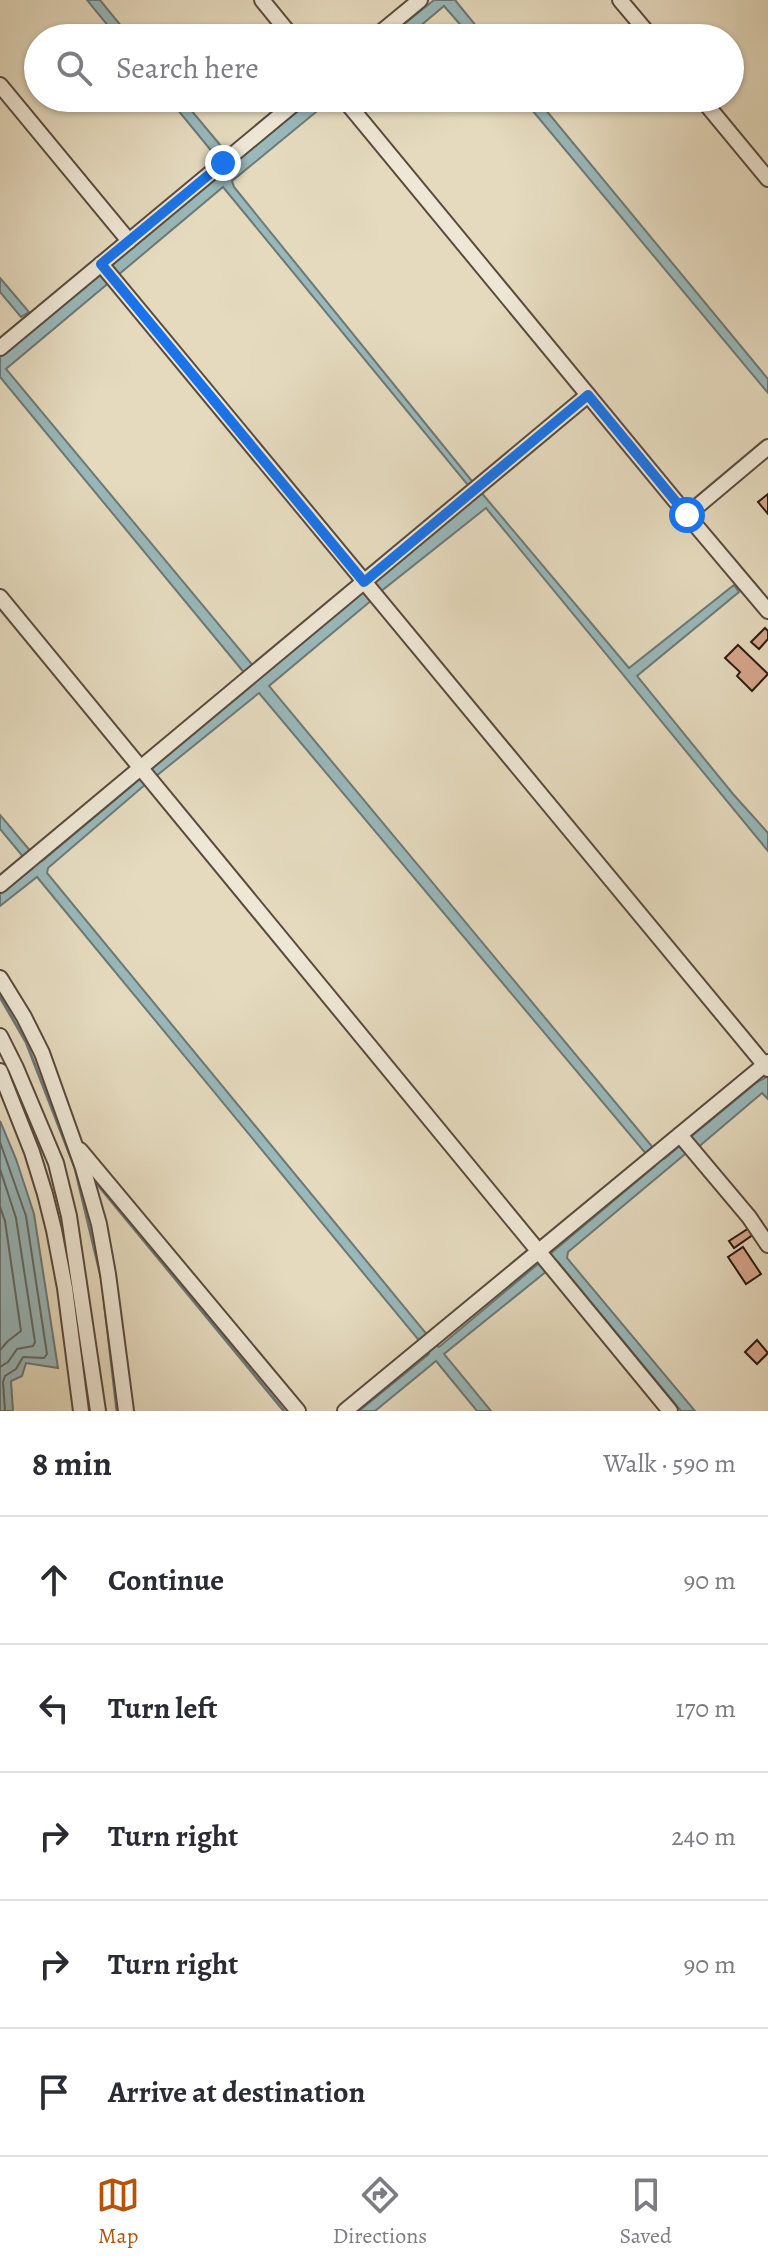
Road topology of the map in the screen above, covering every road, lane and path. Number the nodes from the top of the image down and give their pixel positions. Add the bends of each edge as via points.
1 (262, 0) edge
2 (420, 0) edge
3 (620, 0) edge
4 (282, 24) edge
5 (391, 24) edge
6 (640, 24) edge
7 (0, 85) edge
8 (284, 112) edge
9 (355, 112) edge
10 (713, 112) edge
11 (768, 179) edge
12 (129, 241) junction
13 (107, 271) junction
14 (0, 348) edge
15 (588, 395) junction
16 (768, 447) edge
17 (687, 515) junction
18 (370, 589) junction
19 (0, 597) edge
20 (768, 611) edge
21 (146, 774) junction
22 (0, 885) edge
23 (0, 978) edge
24 (0, 1036) edge
25 (767, 1065) edge
26 (0, 1071) edge
27 (682, 1137) junction
28 (75, 1143) junction
29 (768, 1245) edge
30 (546, 1259) junction
31 (81, 1411) edge
32 (98, 1411) edge
33 (126, 1411) edge
34 (298, 1411) edge
35 (345, 1411) edge
36 (670, 1411) edge

1 - 4 street
2 - 5 street
3 - 6 street
7 - 12 street
8 - 12 street
9 - 15 street
10 - 11 street
12 - 13 street
13 - 14 street
13 - 18 street
15 - 17 street
15 - 18 street via 475,490
16 - 17 street
17 - 20 street
18 - 21 street via 252,674
18 - 25 street
19 - 21 street
21 - 22 street
21 - 30 street
23 - 28 street via 42,1053
24 - 32 street via 56,1163
25 - 27 street
26 - 31 street via 32,1152 54,1230
27 - 29 street
27 - 30 street
28 - 33 street via 99,1224
28 - 34 street
30 - 35 street via 428,1343
30 - 36 street

